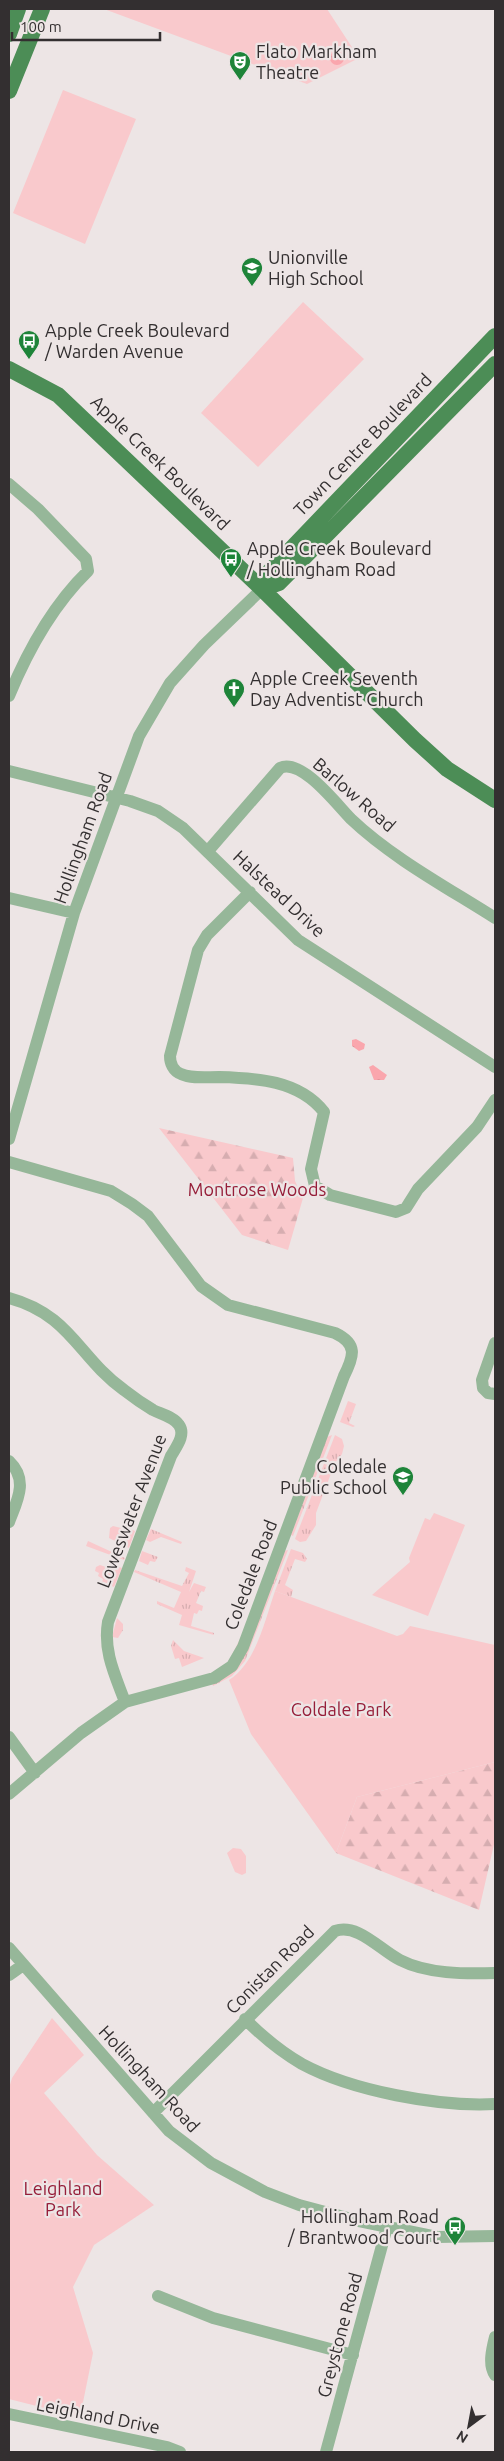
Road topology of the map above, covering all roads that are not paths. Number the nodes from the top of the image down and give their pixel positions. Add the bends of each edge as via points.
1 (18, 9) edge
2 (42, 9) edge
3 (9, 34) edge
4 (9, 91) edge
5 (495, 336) edge
6 (495, 364) edge
7 (9, 369) edge
8 (9, 484) edge
9 (262, 589) junction
10 (9, 696) edge
11 (9, 771) edge
12 (115, 798) junction
13 (495, 800) edge
14 (208, 851) junction
15 (250, 892) junction
16 (9, 898) edge
17 (74, 913) junction
18 (495, 918) edge
19 (495, 1067) edge
20 (495, 1100) edge
21 (9, 1139) edge
22 (9, 1162) edge
23 (9, 1298) edge
24 (495, 1343) edge
25 (495, 1394) edge
26 (9, 1462) edge
27 (9, 1522) edge
28 (125, 1702) junction
29 (9, 1737) edge
30 (35, 1773) junction
31 (9, 1794) edge
32 (9, 1948) edge
33 (23, 1965) junction
34 (495, 1973) edge
35 (9, 1976) edge
36 (245, 2020) junction
37 (495, 2104) edge
38 (152, 2113) junction
39 (387, 2227) junction
40 (495, 2236) edge
41 (158, 2296) dead end
42 (495, 2337) edge
43 (352, 2355) junction
44 (495, 2375) edge
45 (9, 2414) edge
46 (180, 2452) edge
47 (326, 2452) edge

1 - 3 main road
2 - 4 main road
5 - 9 main road, Town Centre Boulevard via 268,573
6 - 9 main road, Town Centre Boulevard via 279,583
7 - 9 main road, Apple Creek Boulevard via 58,395
8 - 10 street via 86,559 88,571 32,644
9 - 12 street, Hollingham Road via 170,683 139,736
9 - 13 main road, Apple Creek Boulevard via 421,746 447,769
11 - 12 street, Halstead Drive
12 - 14 street, Halstead Drive via 158,812 183,828
12 - 17 street, Hollingham Road
14 - 15 street, Halstead Drive
14 - 18 street, Barlow Road via 280,768 292,766 309,776 372,836
15 - 19 street, Halstead Drive via 270,914 316,953
15 - 20 street via 206,935 198,950 170,1056 170,1063 178,1073 192,1077 267,1080 297,1091 324,1112 311,1169 315,1186 330,1195 396,1212 406,1208 418,1189 477,1127
16 - 17 street
17 - 21 street, Hollingham Road
22 - 28 street, Coledale Road via 111,1191 148,1216 201,1286 228,1305 335,1333 350,1343 352,1350 352,1362 238,1657 232,1666 214,1678
23 - 28 street, Loweswater Avenue via 30,1305 56,1320 111,1381 152,1410 176,1420 182,1430 108,1622 108,1658
24 - 25 street via 482,1380 483,1388
26 - 27 street via 20,1477 21,1488
28 - 30 street, Coledale Road via 81,1733
29 - 30 street
30 - 31 street, Coledale Road
32 - 33 street, Hollingham Road
33 - 35 street
33 - 38 street, Hollingham Road
34 - 36 street, Conistan Road via 469,1974 416,1965 400,1960 358,1933 341,1929 334,1931
36 - 37 street via 290,2056 328,2076 412,2099 453,2104
36 - 38 street, Conistan Road
38 - 39 street, Hollingham Road via 187,2146 236,2177 299,2205
39 - 40 street, Hollingham Road via 437,2237
39 - 43 street, Greystone Road
41 - 43 street via 213,2318
42 - 44 street via 491,2357
43 - 47 street, Greystone Road
45 - 46 street, Leighland Drive

